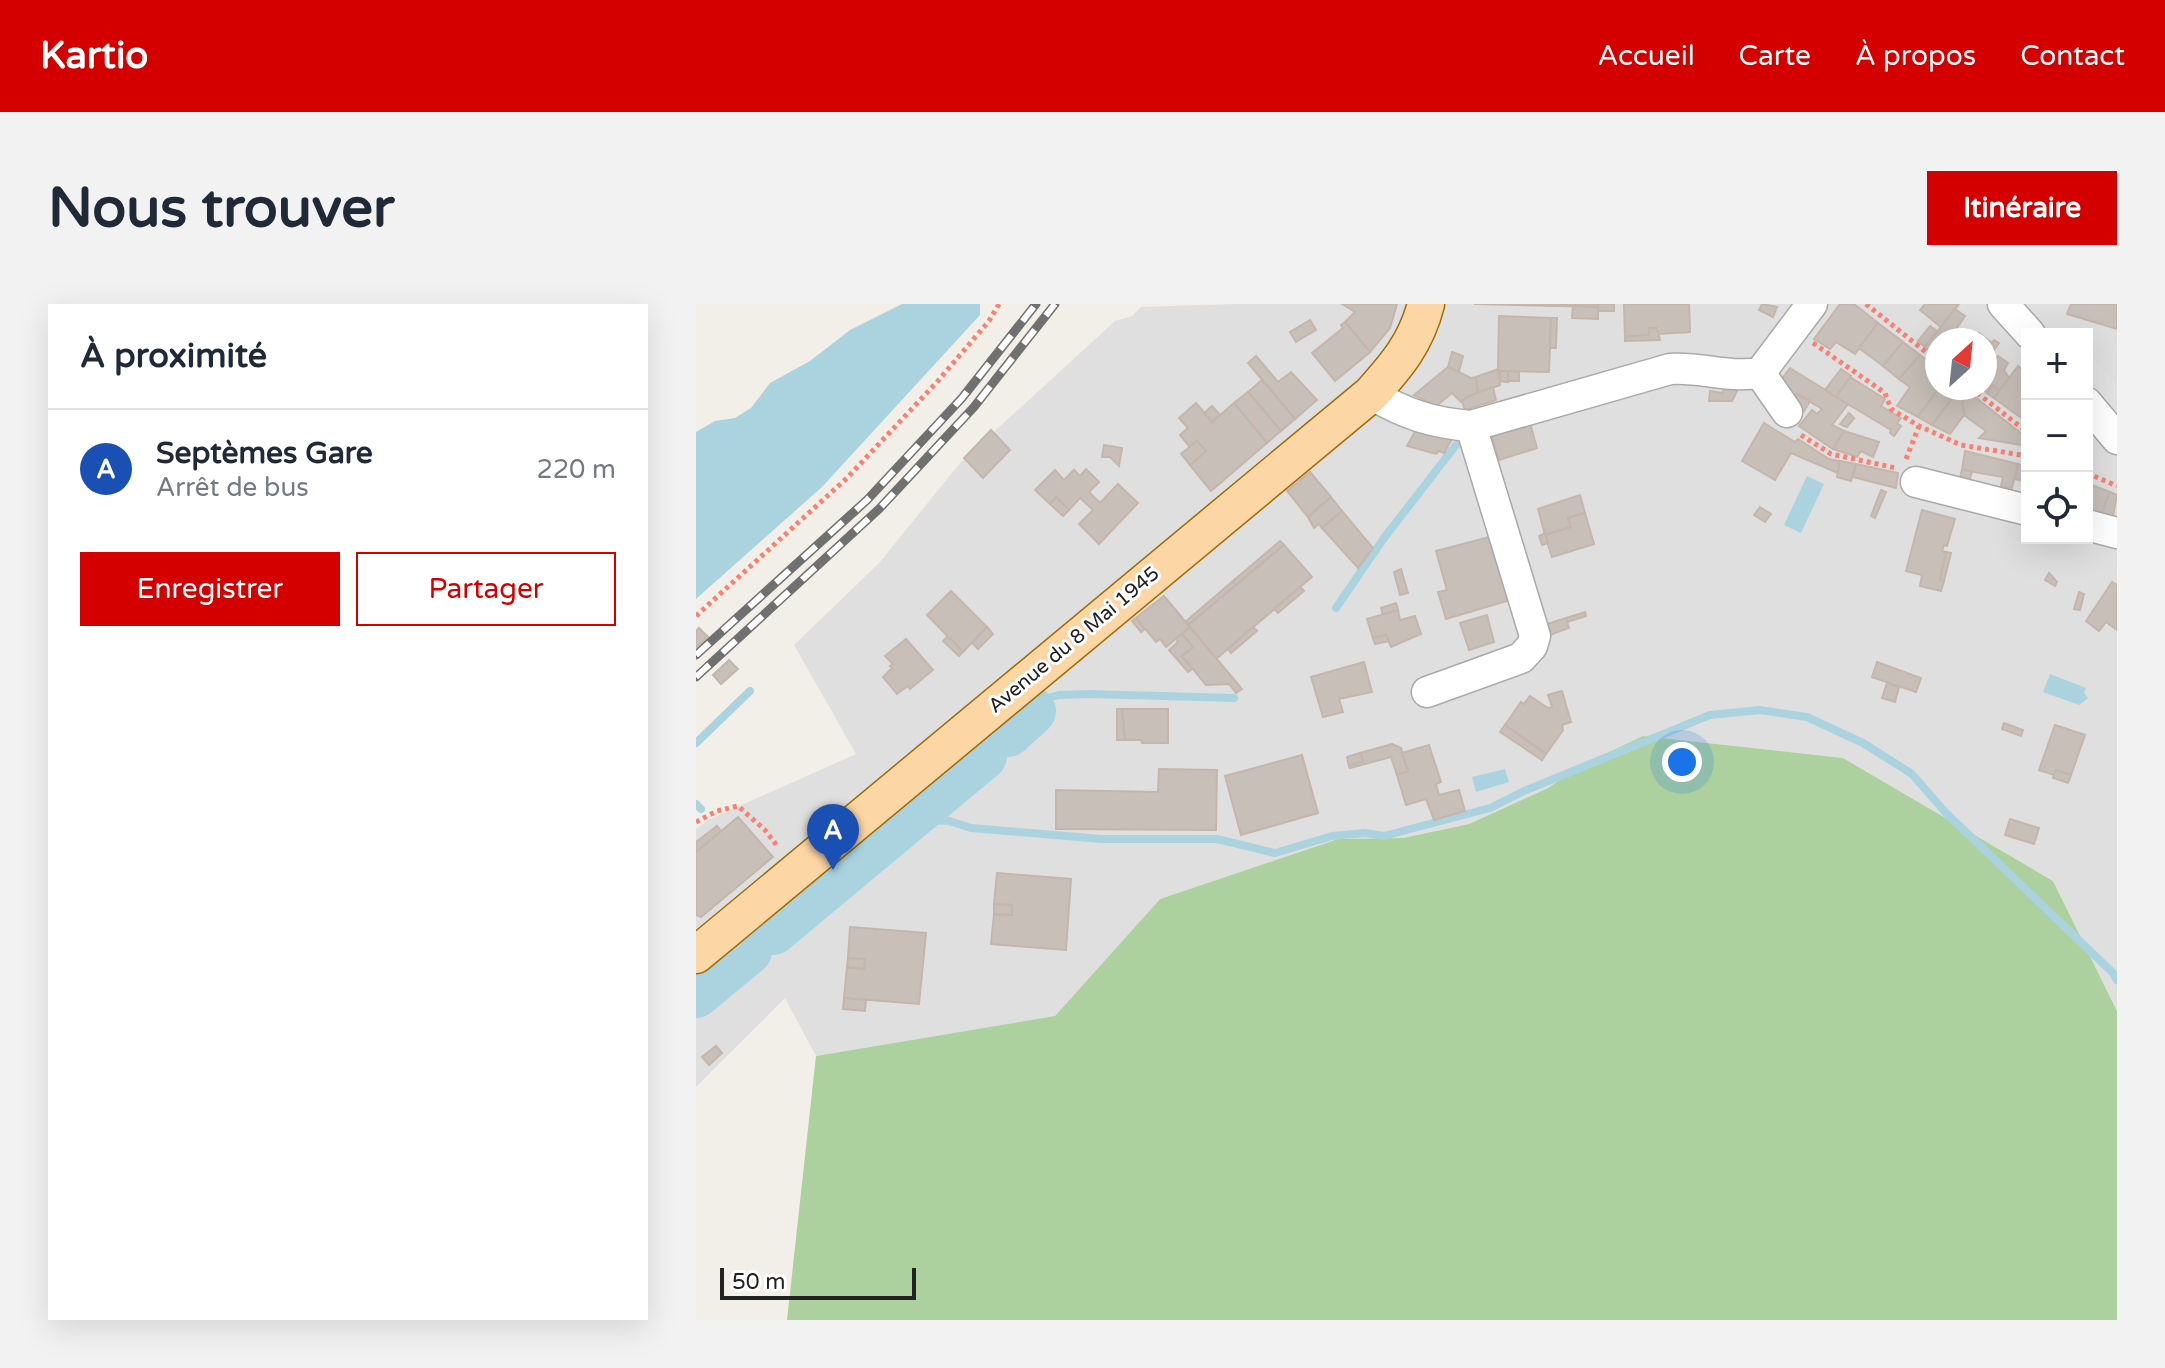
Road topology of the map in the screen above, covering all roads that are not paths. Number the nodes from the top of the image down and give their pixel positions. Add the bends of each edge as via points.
1 (1426, 304) edge
2 (1812, 304) edge
3 (2003, 304) edge
4 (2025, 328) edge
5 (1760, 373) junction
6 (1371, 394) junction
7 (2093, 410) edge
8 (1787, 412) road end
9 (1471, 426) junction
10 (2117, 439) edge
11 (1916, 482) dead end
12 (2021, 508) edge
13 (2093, 527) edge
14 (2117, 533) edge
15 (1427, 692) dead end
16 (696, 955) edge

1 - 6 main road, Avenue du 8 Mai 1945 via 1405,356
2 - 5 street
3 - 4 street
5 - 8 street
5 - 9 street via 1737,376 1670,369
6 - 9 street via 1438,423
6 - 16 main road, Avenue du 8 Mai 1945
7 - 10 street
9 - 15 street via 1535,636 1521,658
11 - 12 street
13 - 14 street

